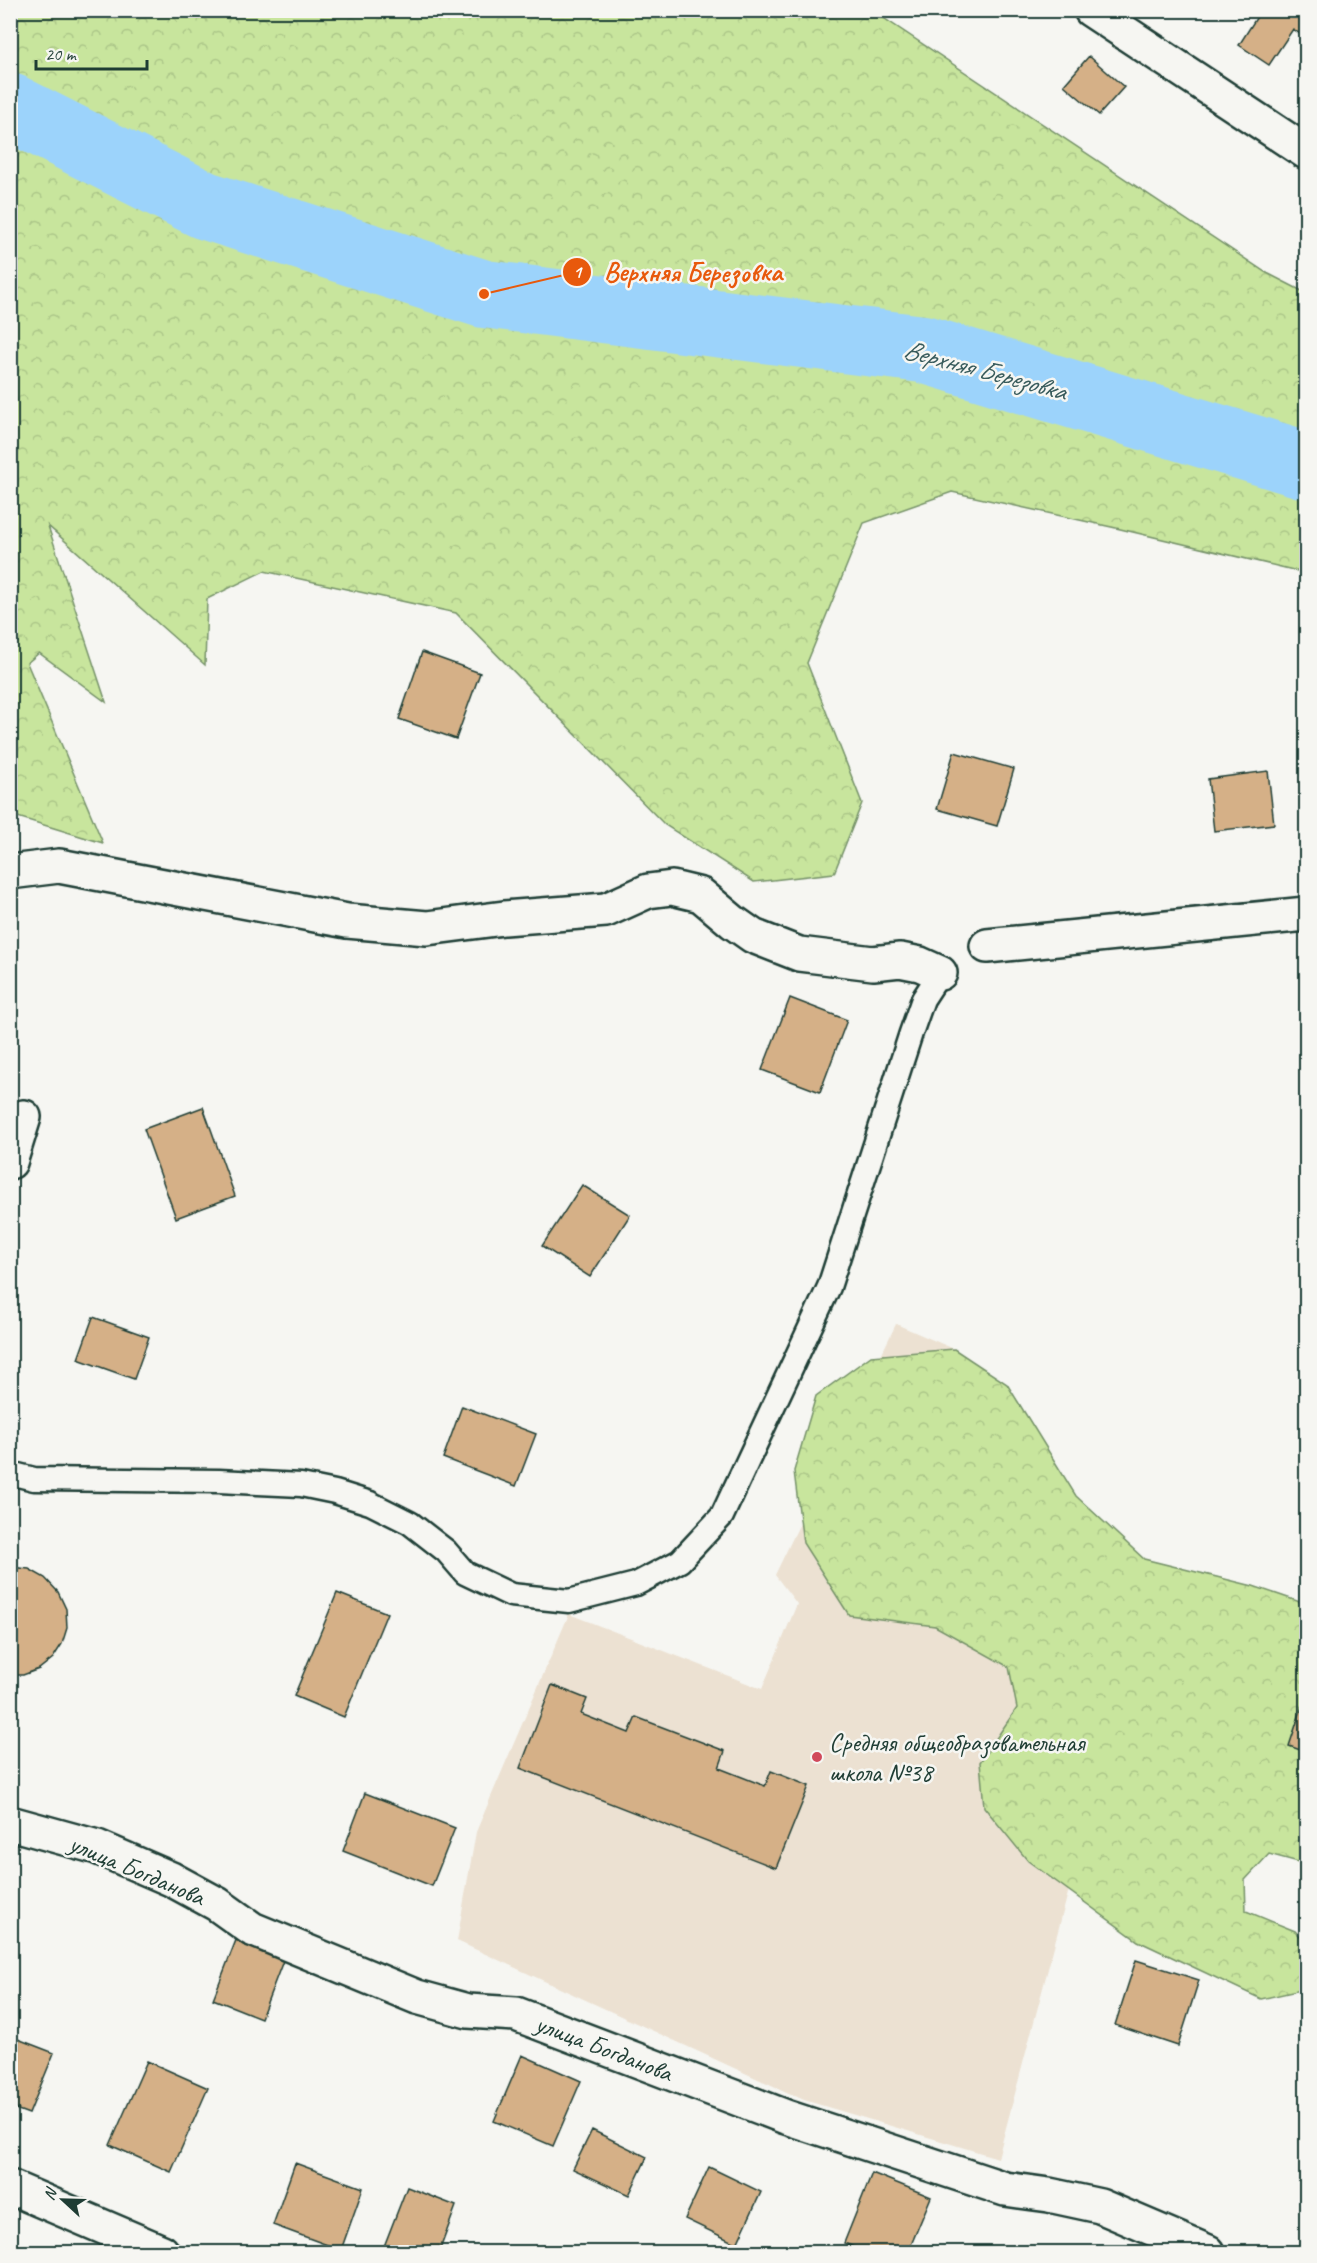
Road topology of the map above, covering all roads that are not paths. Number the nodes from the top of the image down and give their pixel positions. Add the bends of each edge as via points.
1 (1091, 10) edge
2 (1306, 152) edge
3 (10, 872) edge
4 (1306, 914) edge
5 (987, 946) dead end
6 (940, 973) joint
7 (24, 1117) dead end
8 (10, 1162) edge
9 (10, 1473) edge
10 (10, 1823) edge
11 (10, 2187) edge
12 (162, 2253) edge
13 (1208, 2253) edge

1 - 2 street
3 - 6 street via 58,866 347,921 427,928 606,910 648,891 672,888 701,895 753,936 799,954 873,963 900,960
4 - 5 street
6 - 9 lane via 923,999 910,1033 829,1287 722,1516 680,1561 636,1584 569,1601 511,1595 465,1573 446,1551 410,1522 335,1492 301,1485 219,1480 34,1479
7 - 8 street
10 - 13 street, улица Богданова via 97,1847 217,1904 252,1929 417,1997 468,2011 516,2014 786,2117 1005,2189 1100,2206
11 - 12 street

